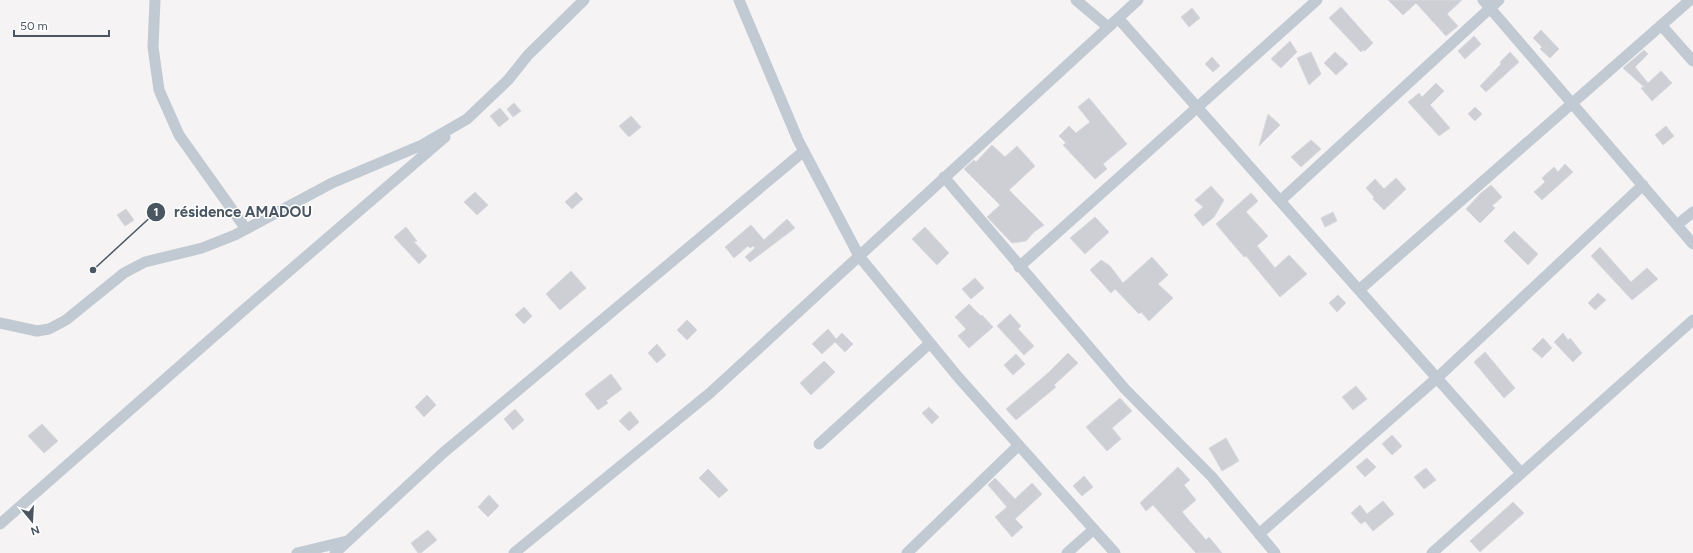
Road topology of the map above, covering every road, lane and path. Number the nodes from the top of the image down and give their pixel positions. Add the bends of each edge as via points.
1 (155, 0) edge
2 (584, 0) edge
3 (739, 0) edge
4 (1076, 0) edge
5 (1138, 0) edge
6 (1317, 0) edge
7 (1499, 0) edge
8 (1690, 0) edge
9 (1487, 4) edge
10 (1118, 18) junction
11 (1661, 25) junction
12 (1108, 27) junction
13 (1693, 61) edge
14 (1573, 103) junction
15 (1198, 108) junction
16 (467, 119) junction
17 (804, 151) junction
18 (944, 178) junction
19 (1642, 185) junction
20 (1280, 201) junction
21 (1693, 212) edge
22 (1677, 226) junction
23 (246, 229) junction
24 (1693, 244) edge
25 (859, 256) junction
26 (1019, 266) junction
27 (1359, 290) junction
28 (1693, 320) edge
29 (0, 323) edge
30 (930, 343) junction
31 (1437, 378) junction
32 (819, 444) dead end
33 (1019, 445) junction
34 (1521, 474) junction
35 (0, 524) edge
36 (1094, 529) junction
37 (1259, 534) junction
38 (347, 541) junction
39 (297, 553) edge
40 (334, 553) edge
41 (514, 553) edge
42 (907, 553) edge
43 (1067, 553) edge
44 (1115, 553) edge
45 (1275, 553) edge
46 (1432, 553) edge

1 - 23 street via 154,46 159,90 179,136
2 - 16 street
3 - 17 street
4 - 12 street
5 - 10 street
6 - 15 street
7 - 9 street
8 - 11 street
9 - 14 street
9 - 20 street
10 - 12 street
10 - 15 street
11 - 13 street
11 - 14 street
12 - 18 street
14 - 19 street
14 - 27 street
15 - 20 street
15 - 26 street
16 - 23 street via 422,145 332,183
16 - 35 street
17 - 25 street
17 - 38 street via 443,454
18 - 25 street
18 - 26 street
19 - 22 street
19 - 31 street
20 - 27 street
21 - 22 street
22 - 24 street
23 - 29 street via 202,248 145,262 124,272 66,320 49,330 37,331
25 - 30 street
25 - 41 street via 710,393
26 - 37 street via 1125,389 1212,477
27 - 31 street
28 - 34 street
30 - 32 street
30 - 33 street
31 - 34 street
31 - 37 street
33 - 36 street
33 - 42 street
34 - 46 street
36 - 43 street
36 - 44 street
37 - 45 street
38 - 39 street
38 - 40 street

